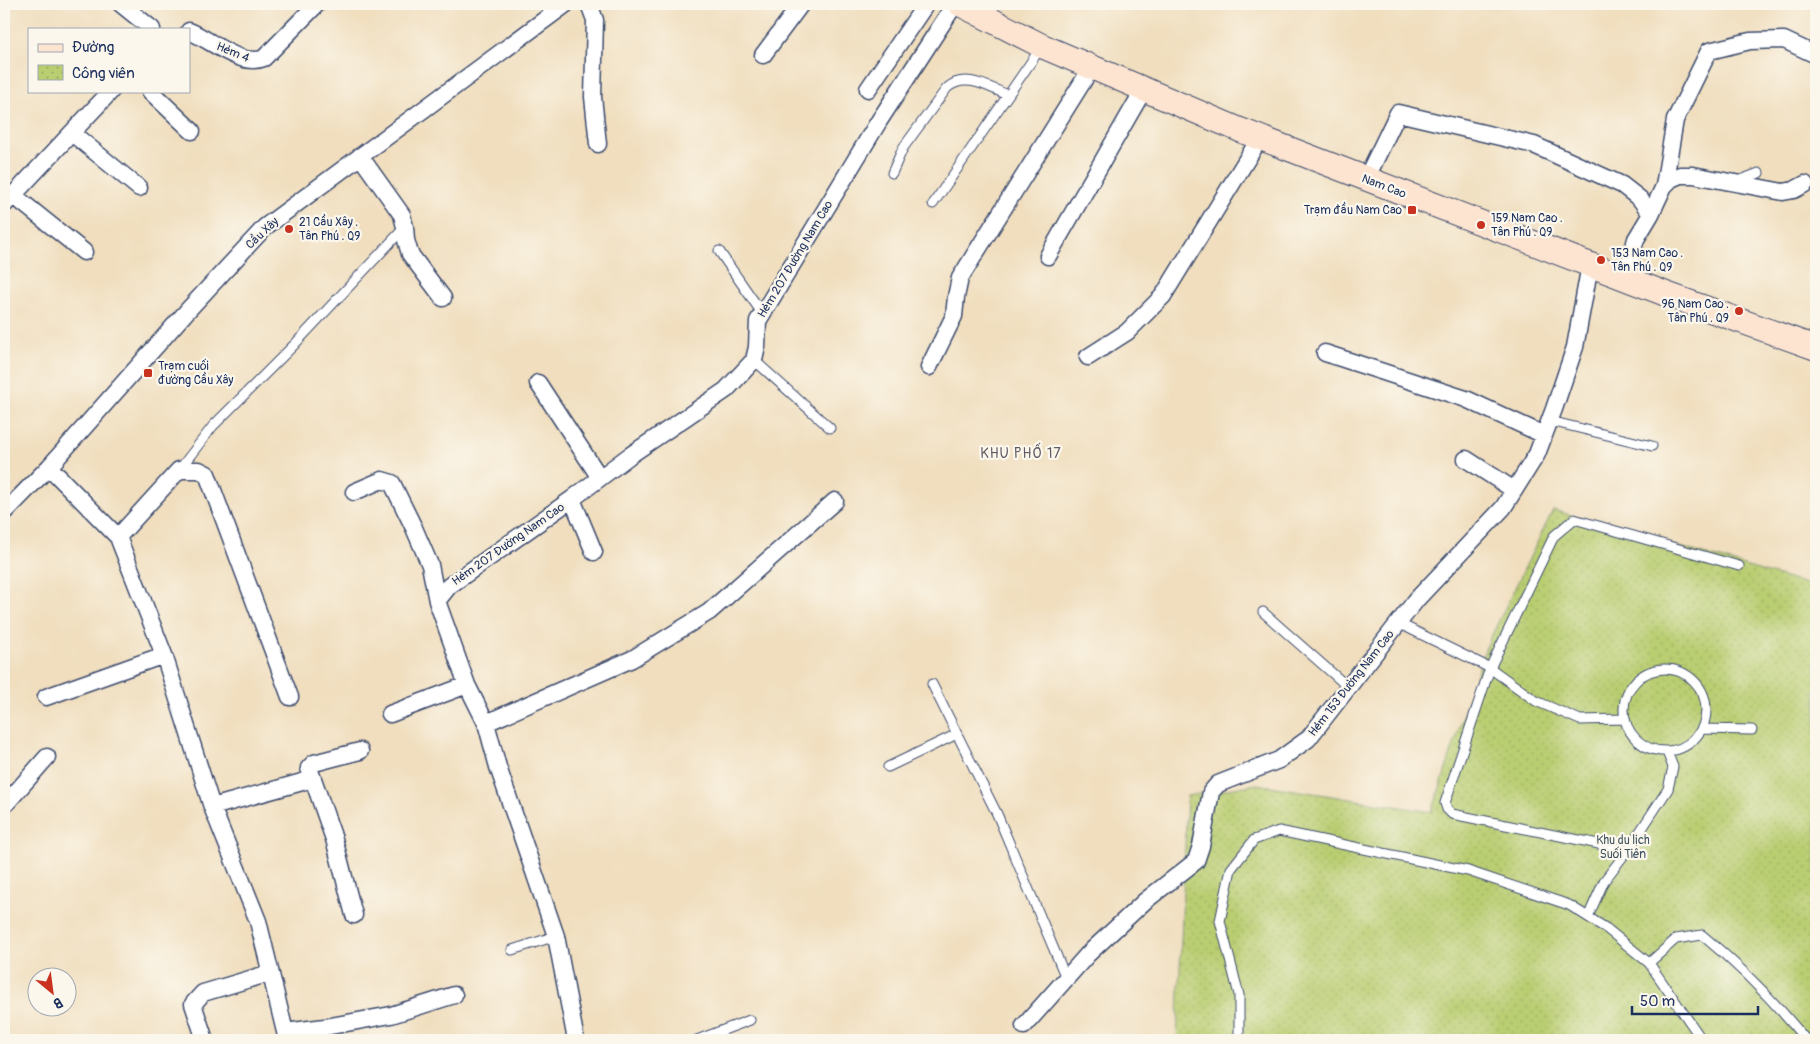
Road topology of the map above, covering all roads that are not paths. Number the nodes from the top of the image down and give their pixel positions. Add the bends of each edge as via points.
1 (121, 4) edge
2 (318, 4) edge
3 (566, 4) edge
4 (590, 4) edge
5 (801, 4) edge
6 (926, 4) edge
7 (955, 4) edge
8 (960, 4) edge
9 (151, 28) edge
10 (190, 32) edge
11 (1042, 46) junction
12 (1816, 54) edge
13 (763, 55) dead end
14 (1092, 67) junction
15 (868, 89) dead end
16 (1144, 89) junction
17 (110, 92) edge
18 (151, 92) edge
19 (1008, 95) junction
20 (192, 131) dead end
21 (72, 133) junction
22 (1260, 138) junction
23 (598, 144) dead end
24 (360, 156) junction
25 (892, 173) dead end
26 (1759, 173) dead end
27 (1366, 178) junction
28 (1733, 182) junction
29 (1805, 184) dead end
30 (1664, 186) junction
31 (139, 188) dead end
32 (9, 200) edge
33 (933, 204) dead end
34 (1651, 214) junction
35 (405, 227) junction
36 (719, 251) dead end
37 (84, 252) dead end
38 (1048, 256) dead end
39 (1590, 264) junction
40 (1625, 278) junction
41 (442, 298) dead end
42 (762, 313) junction
43 (1816, 348) edge
44 (1325, 353) dead end
45 (1088, 357) dead end
46 (754, 360) junction
47 (929, 367) dead end
48 (538, 383) dead end
49 (830, 428) dead end
50 (1547, 428) junction
51 (1652, 446) dead end
52 (1466, 459) dead end
53 (49, 466) junction
54 (179, 470) junction
55 (600, 478) junction
56 (1514, 490) junction
57 (354, 492) dead end
58 (572, 499) junction
59 (835, 501) dead end
60 (4, 513) edge
61 (118, 537) junction
62 (594, 552) dead end
63 (1739, 566) dead end
64 (437, 601) junction
65 (1263, 612) dead end
66 (1398, 623) junction
67 (164, 656) junction
68 (1490, 668) junction
69 (932, 684) dead end
70 (467, 685) junction
71 (1348, 688) junction
72 (46, 697) dead end
73 (290, 697) dead end
74 (390, 714) dead end
75 (1624, 719) junction
76 (486, 723) junction
77 (1702, 729) junction
78 (1752, 730) dead end
79 (956, 734) junction
80 (360, 751) dead end
81 (1667, 752) junction
82 (47, 757) dead end
83 (888, 766) dead end
84 (312, 778) junction
85 (4, 806) edge
86 (212, 807) junction
87 (1628, 850) junction
88 (354, 915) dead end
89 (1588, 917) junction
90 (556, 936) junction
91 (512, 950) dead end
92 (1649, 963) junction
93 (270, 973) junction
94 (1066, 978) junction
95 (454, 994) dead end
96 (750, 1020) dead end
97 (1024, 1026) dead end
98 (286, 1036) edge
99 (205, 1040) edge
100 (576, 1040) edge
101 (697, 1040) edge
102 (1239, 1040) edge
103 (1702, 1040) edge
104 (1806, 1040) edge

1 - 9 street
2 - 10 street, Hẻm 4 via 258,61 227,52
3 - 24 street, Cầu Xây
4 - 23 street via 594,20 593,97
5 - 13 street
6 - 15 street
7 - 42 street, Hẻm 207 Đường Nam Cao
8 - 11 street, Nam Cao
11 - 14 street, Nam Cao
11 - 19 lane
12 - 30 street via 1784,40 1750,41 1709,51 1675,120
14 - 16 street, Nam Cao
14 - 47 street via 960,278 954,316
16 - 22 street, Nam Cao
16 - 38 street
17 - 21 street
18 - 20 street
19 - 25 lane via 971,80 955,81 904,148
19 - 33 lane
21 - 31 street
21 - 32 street
22 - 27 street, Nam Cao
22 - 45 street via 1163,296 1127,332
24 - 35 street via 402,214
24 - 53 street, Cầu Xây via 265,227
26 - 28 lane
27 - 34 street via 1398,113 1534,145 1622,185 1640,199
27 - 39 street, Nam Cao
28 - 29 street via 1783,192
28 - 30 street via 1680,175
30 - 34 street
32 - 37 street
34 - 40 street via 1636,239
35 - 41 street via 410,254
35 - 54 lane via 213,426
36 - 42 lane
39 - 40 street, Nam Cao
39 - 50 street, Hẻm 153 Đường Nam Cao via 1574,346
40 - 43 street, Nam Cao
42 - 46 street, Hẻm 207 Đường Nam Cao via 758,321 758,347
44 - 50 street
46 - 49 lane
46 - 55 street, Hẻm 207 Đường Nam Cao via 726,390
48 - 55 street
50 - 51 lane
50 - 56 street, Hẻm 153 Đường Nam Cao via 1537,454
52 - 56 street
53 - 60 street, Cầu Xây
53 - 61 street
54 - 61 street
54 - 73 street via 199,470 207,474
55 - 58 street, Hẻm 207 Đường Nam Cao
56 - 66 street, Hẻm 153 Đường Nam Cao via 1503,508
57 - 64 street via 382,480 394,485 430,565
58 - 62 street
58 - 64 street, Hẻm 207 Đường Nam Cao via 449,586
59 - 76 street via 709,612 632,660
61 - 67 street
63 - 68 lane via 1574,519 1554,536
64 - 70 street
65 - 71 lane
66 - 68 lane
66 - 71 street, Hẻm 153 Đường Nam Cao
67 - 72 street
67 - 86 street
68 - 75 lane via 1536,701 1580,720
68 - 87 lane via 1445,803 1447,809 1452,814
69 - 79 lane
70 - 74 street
70 - 76 street
71 - 94 street, Hẻm 153 Đường Nam Cao via 1308,739 1279,760 1218,784 1211,792 1196,861 1145,901
75 - 77 lane via 1623,705 1632,685 1648,672 1663,668 1677,670 1700,687 1706,715
75 - 81 lane via 1639,743 1652,750
76 - 90 street
77 - 78 lane
77 - 81 lane via 1681,748
79 - 83 lane
79 - 94 lane via 997,814
80 - 84 street via 314,763 309,768
81 - 87 lane via 1673,767 1668,789
82 - 85 street
84 - 86 street
84 - 88 street via 334,839
86 - 93 street via 258,922
87 - 89 lane via 1604,881
89 - 92 lane
89 - 102 lane via 1568,905 1468,871 1279,832 1254,840 1231,869 1220,921 1239,995
90 - 91 lane
90 - 100 street
92 - 103 lane
92 - 104 lane via 1676,939 1702,935 1733,961
93 - 98 street
93 - 99 street via 203,993 193,1004
94 - 97 street, Hẻm 153 Đường Nam Cao
95 - 98 street via 391,1015
96 - 101 lane

